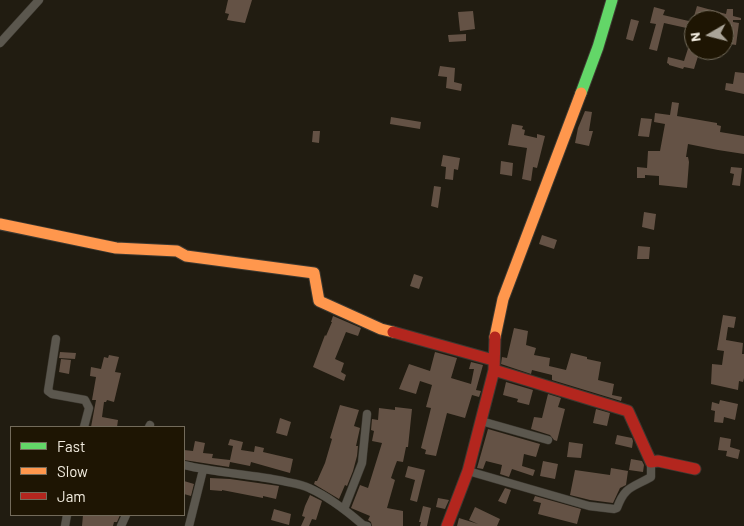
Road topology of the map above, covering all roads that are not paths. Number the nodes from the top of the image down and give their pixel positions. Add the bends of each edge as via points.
1 (39, 0) edge
2 (612, 0) edge
3 (0, 43) edge
4 (0, 224) edge
5 (56, 339) dead end
6 (493, 365) junction
7 (367, 414) dead end
8 (480, 422) junction
9 (84, 426) edge
10 (548, 440) dead end
11 (651, 462) junction
12 (185, 465) edge
13 (695, 469) dead end
14 (203, 470) junction
15 (468, 471) junction
16 (344, 509) junction
17 (189, 526) edge
18 (367, 526) edge
19 (447, 526) edge

1 - 3 street
2 - 6 street via 598,47 503,299 496,327
4 - 6 street via 116,248 177,251 186,256 314,273 319,301 381,329
5 - 9 street via 48,391 85,400 89,408
6 - 8 street
6 - 11 street via 628,411
7 - 16 street via 362,463
8 - 10 street
8 - 15 street
11 - 13 street
11 - 15 street via 651,478 626,490 614,509 590,506
12 - 14 street
14 - 16 street via 269,478 308,487
14 - 17 street
15 - 19 street
16 - 18 street

